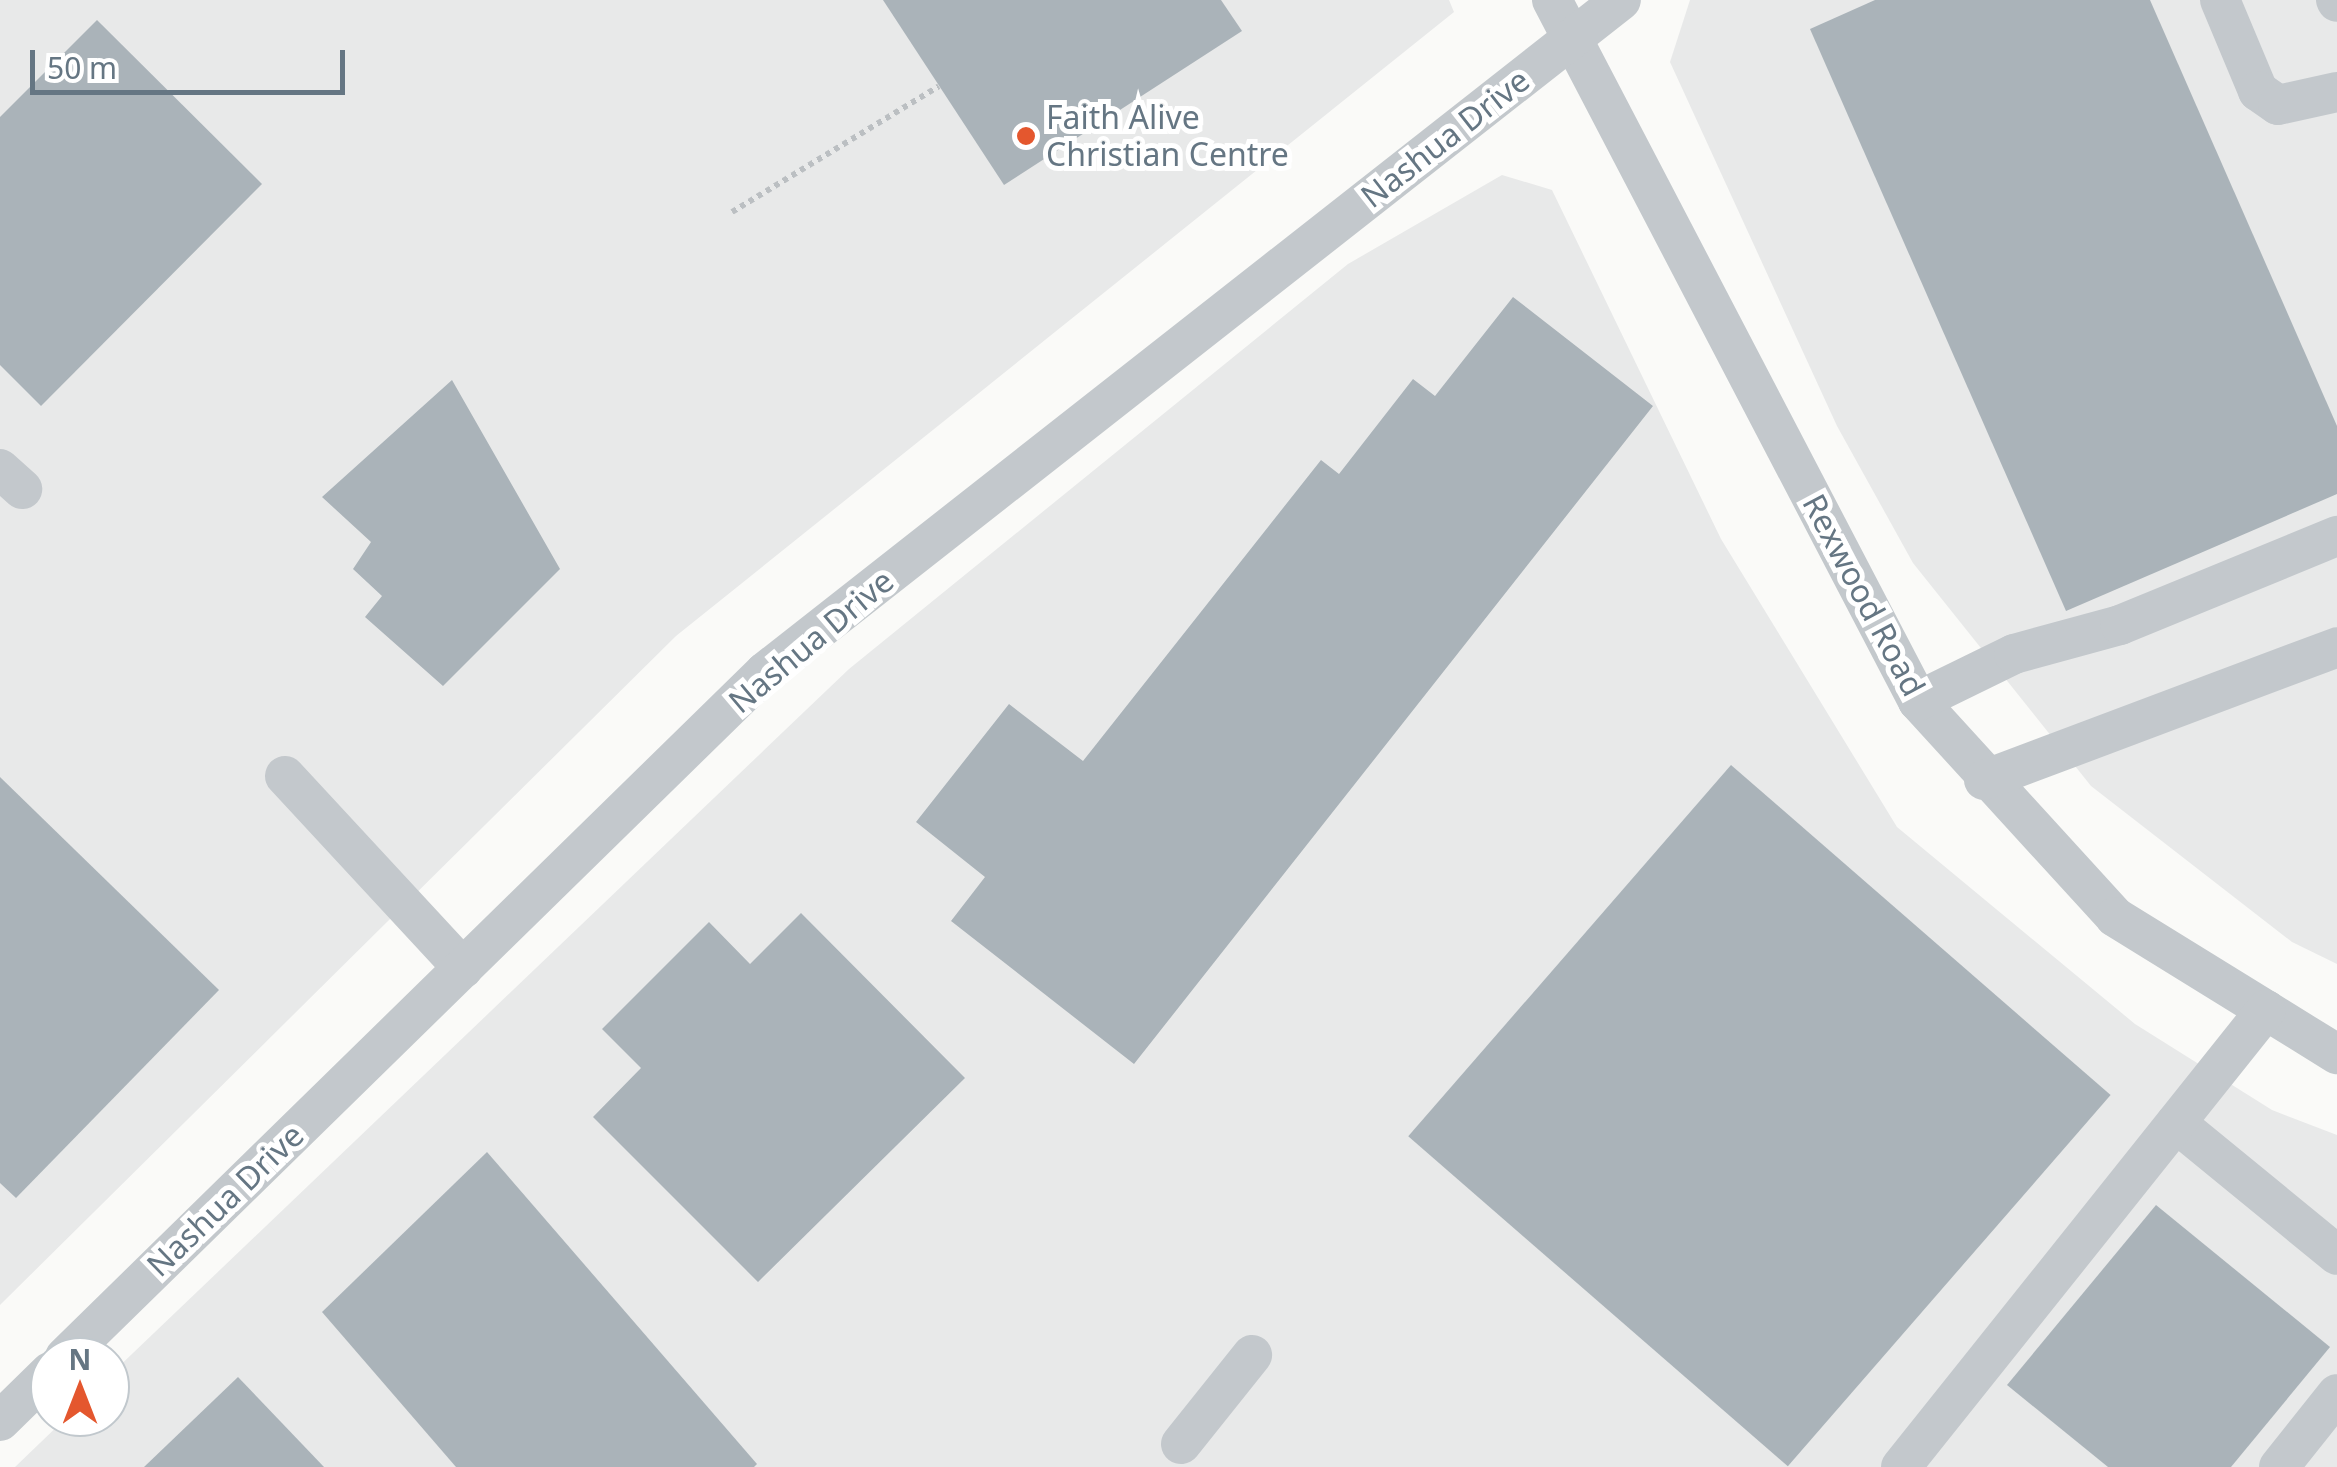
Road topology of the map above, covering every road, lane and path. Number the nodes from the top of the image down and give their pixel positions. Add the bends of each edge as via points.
1 (1552, 0) edge
2 (1622, 0) edge
3 (2220, 0) edge
4 (1571, 38) junction
5 (940, 86) dead end
6 (2337, 92) edge
7 (732, 212) dead end
8 (2337, 536) edge
9 (2337, 647) edge
10 (1918, 701) junction
11 (285, 776) dead end
12 (1984, 780) junction
13 (463, 968) junction
14 (2266, 1010) junction
15 (2337, 1054) edge
16 (2176, 1123) junction
17 (2337, 1255) edge
18 (85, 1337) edge
19 (1252, 1355) dead end
20 (30, 1392) edge
21 (2337, 1394) edge
22 (0, 1421) edge
23 (1181, 1444) dead end
24 (1901, 1467) edge
25 (2279, 1467) edge

1 - 4 street, Rexwood Road
2 - 4 street, Nashua Drive
3 - 6 street via 2258,91 2278,105
4 - 10 street, Rexwood Road
4 - 13 street, Nashua Drive via 765,672
5 - 7 path
8 - 10 street via 2120,625 2014,654
9 - 12 street
10 - 12 street, Rexwood Road
11 - 13 street
12 - 14 street, Rexwood Road via 2115,918
13 - 18 street, Nashua Drive
14 - 15 street, Rexwood Road
14 - 16 street
16 - 17 street
16 - 24 street
19 - 23 street
20 - 22 street
21 - 25 street

